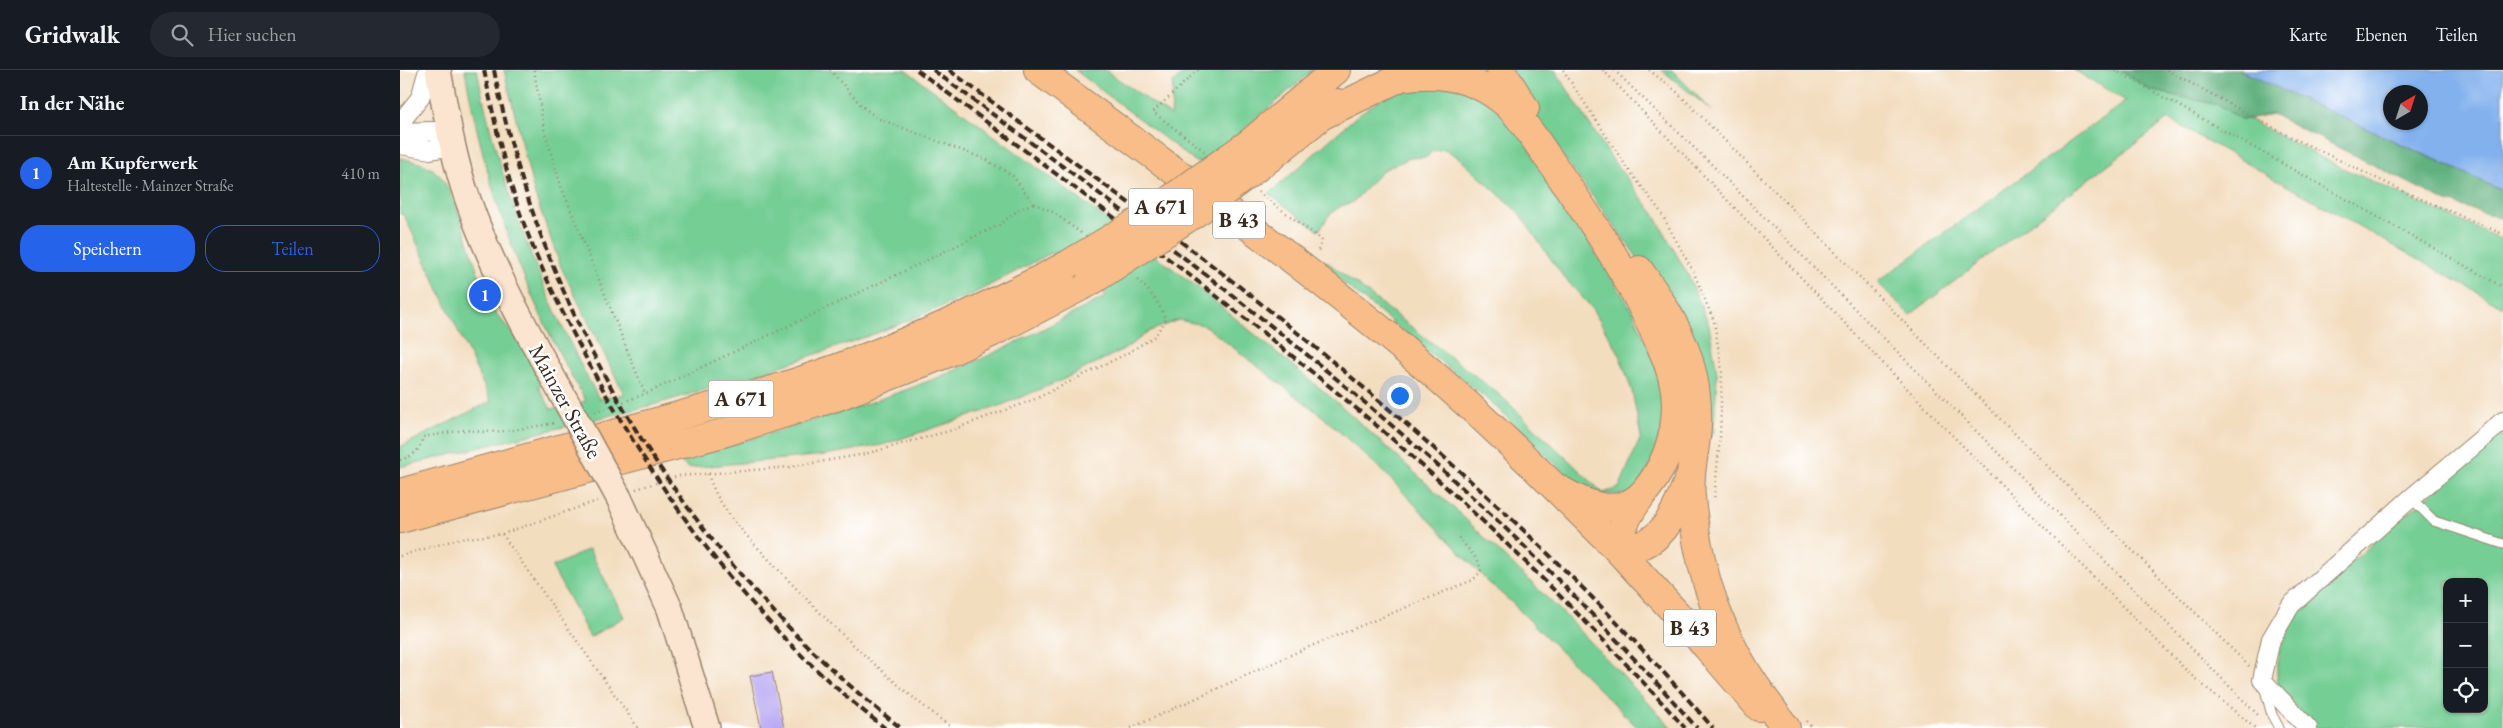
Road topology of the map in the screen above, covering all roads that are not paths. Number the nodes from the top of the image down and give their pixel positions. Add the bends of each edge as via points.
1 (428, 70) edge
2 (438, 70) edge
3 (1038, 70) edge
4 (1327, 70) edge
5 (1336, 70) edge
6 (1373, 70) edge
7 (1501, 70) edge
8 (1314, 107) junction
9 (400, 123) edge
10 (400, 132) edge
11 (400, 145) edge
12 (453, 146) junction
13 (1261, 150) junction
14 (2503, 421) edge
15 (1689, 479) junction
16 (1557, 488) junction
17 (400, 493) edge
18 (1642, 495) junction
19 (2411, 498) junction
20 (400, 519) edge
21 (2503, 544) edge
22 (1618, 550) junction
23 (2262, 680) junction
24 (1767, 718) edge
25 (708, 728) edge
26 (1779, 728) edge
27 (1786, 728) edge
28 (2279, 728) edge
29 (2308, 728) edge

1 - 9 street via 420,98
2 - 12 main road, Mainzer Straße
3 - 16 main road, B 43 via 1245,224 1435,376
4 - 8 main road
5 - 8 main road, A 671
6 - 8 main road, A 671
7 - 15 main road via 1666,307 1675,325 1689,362 1696,401 1696,440
8 - 13 main road, A 671
8 - 18 main road via 1401,77 1424,73 1448,74 1477,83 1513,110 1619,264 1667,361 1676,406 1672,438 1661,468
10 - 12 street via 433,131
11 - 12 street via 431,150
12 - 25 main road, Mainzer Straße, bridge via 468,200 563,414 619,498 670,608
13 - 17 main road, A 671, bridge via 1067,264 945,326 828,373
13 - 20 main road, A 671, bridge via 1200,210 1090,282 942,355 827,400 723,433
14 - 19 street
15 - 22 main road via 1676,511 1661,532 1641,547
15 - 27 main road via 1697,541 1715,605 1742,665
16 - 18 main road via 1582,503 1609,509
16 - 22 main road, B 43
18 - 22 main road via 1624,523
19 - 21 lane via 2434,521
19 - 23 street via 2291,605 2271,640
22 - 24 main road, B 43
23 - 28 lane
23 - 29 street
24 - 26 main road, B 43

